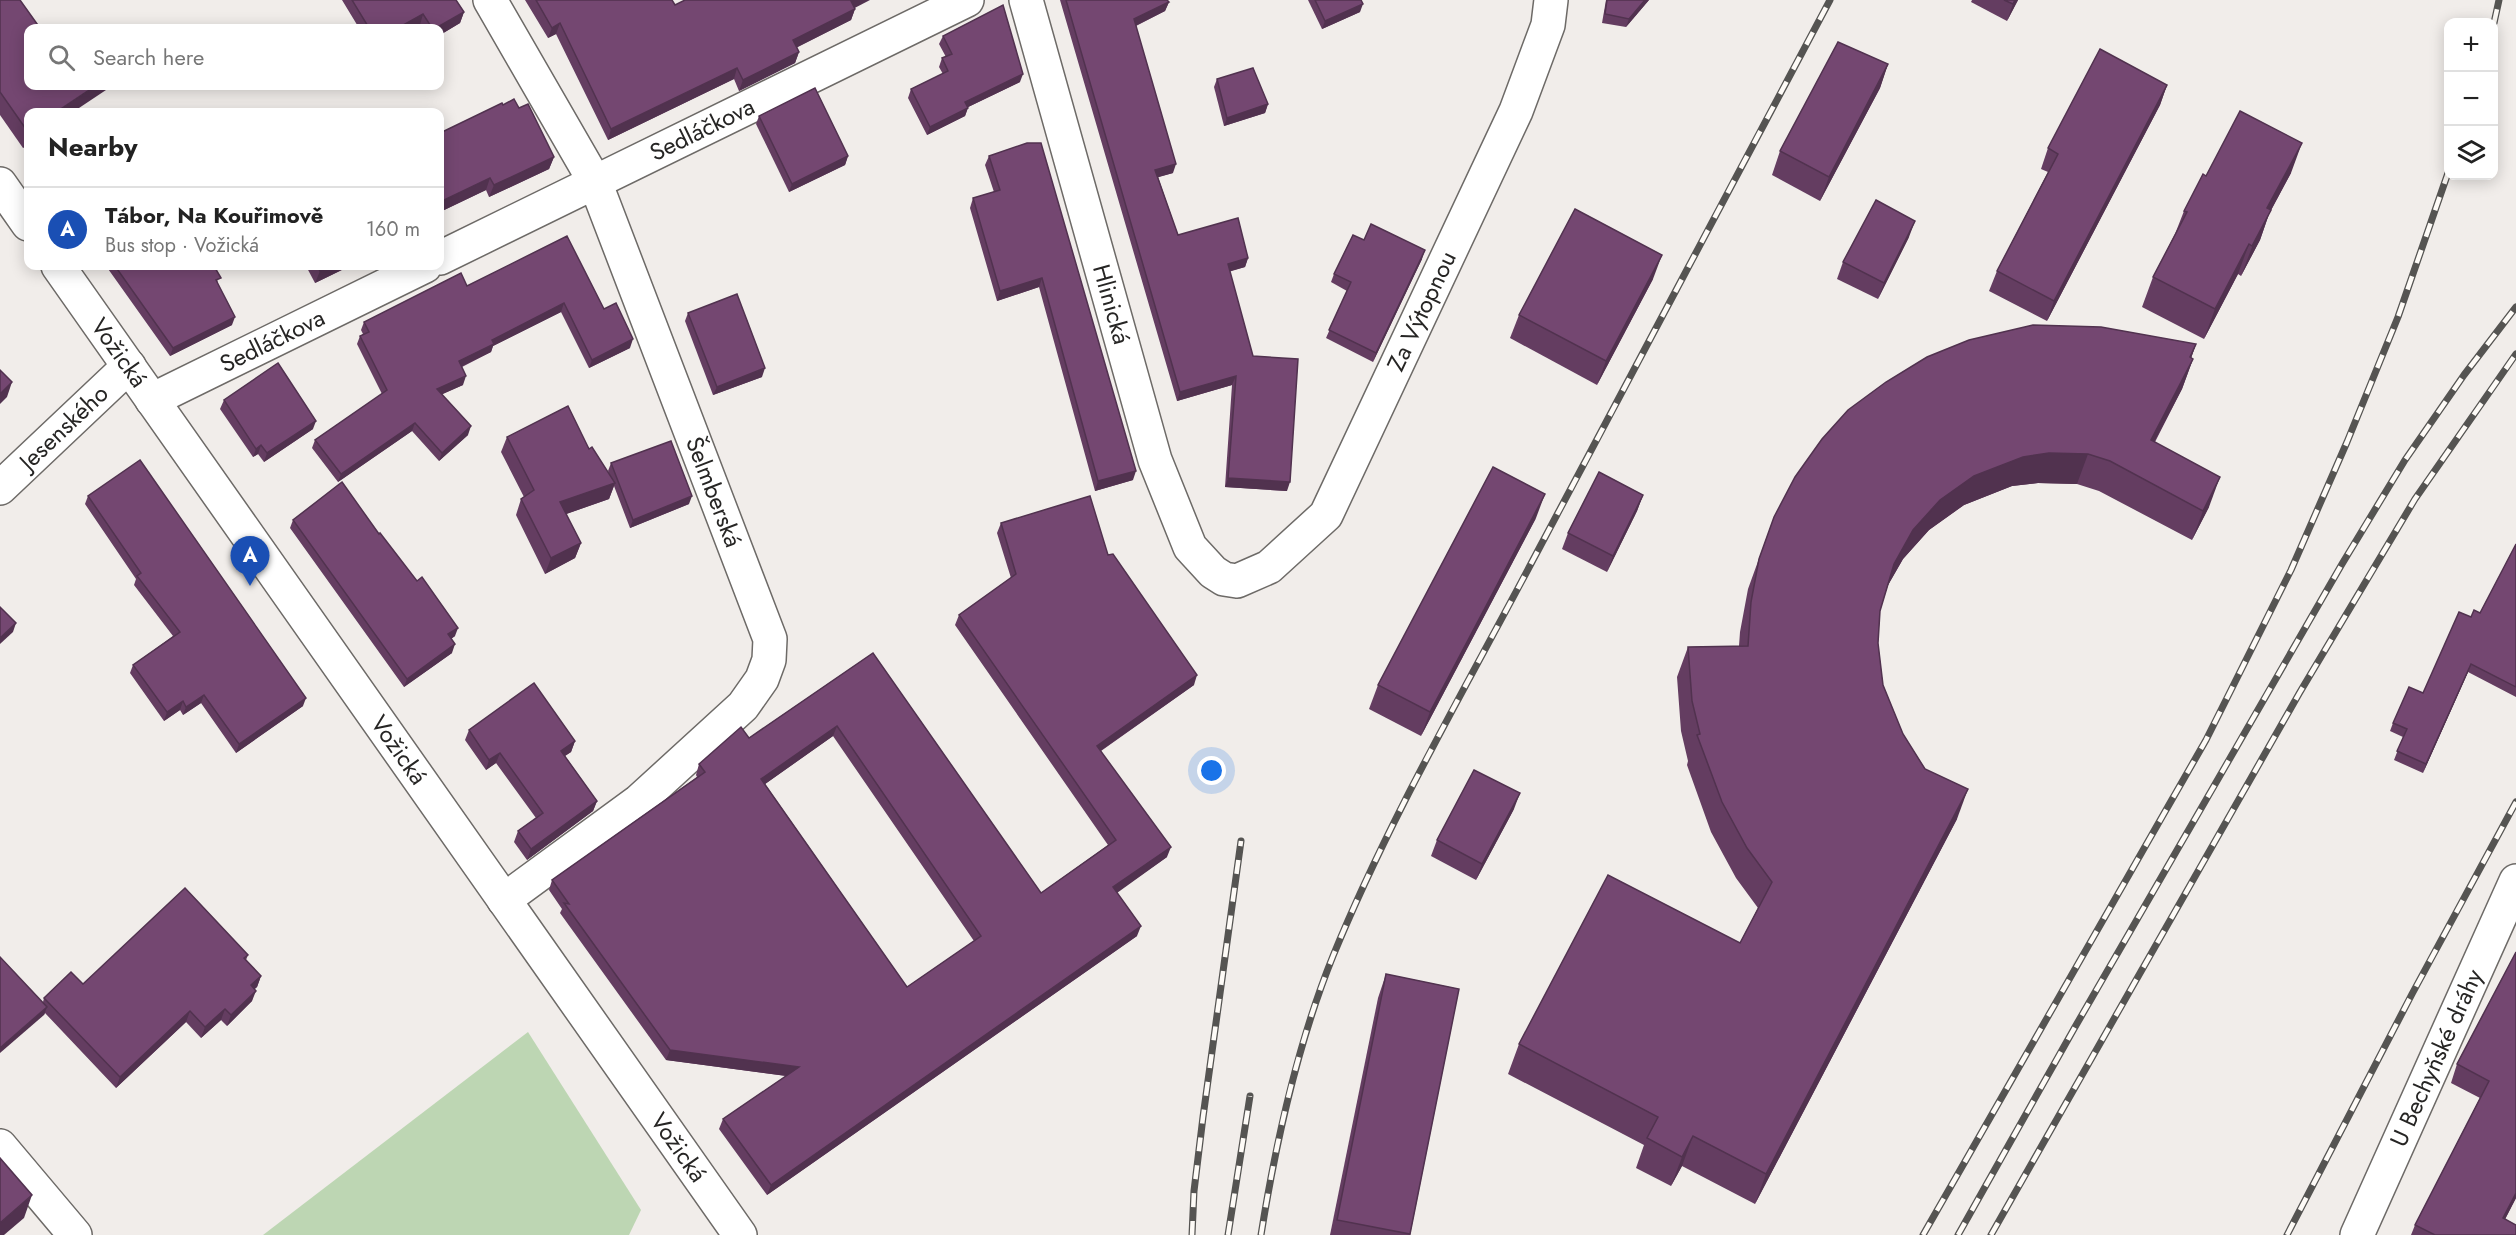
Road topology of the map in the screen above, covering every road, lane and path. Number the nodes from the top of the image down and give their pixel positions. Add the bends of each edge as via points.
1 (490, 0) edge
2 (967, 0) edge
3 (1026, 0) edge
4 (1551, 0) edge
5 (595, 182) junction
6 (0, 184) edge
7 (24, 218) edge
8 (444, 256) edge
9 (61, 270) edge
10 (417, 270) edge
11 (129, 366) junction
12 (152, 400) junction
13 (0, 488) edge
14 (1237, 581) joint
15 (2516, 881) edge
16 (504, 900) junction
17 (0, 1146) edge
18 (75, 1235) edge
19 (740, 1235) edge
20 (2357, 1235) edge

1 - 5 street, Šelmberská
2 - 5 street, Sedláčkova
3 - 14 street, Hlinická via 1155,459 1190,548 1213,572
4 - 14 street, Za Výtopnou via 1548,25 1516,111 1326,515 1269,567
5 - 8 street, Sedláčkova
5 - 16 street, Šelmberská via 770,639 770,660 748,699 717,732 639,801
6 - 7 street
9 - 11 street, Vožická
10 - 12 street, Sedláčkova
11 - 12 street, Vožická
11 - 13 street, Jesenského
12 - 16 street, Vožická
15 - 20 street, U Bechyňské dráhy
16 - 19 street, Vožická
17 - 18 street

